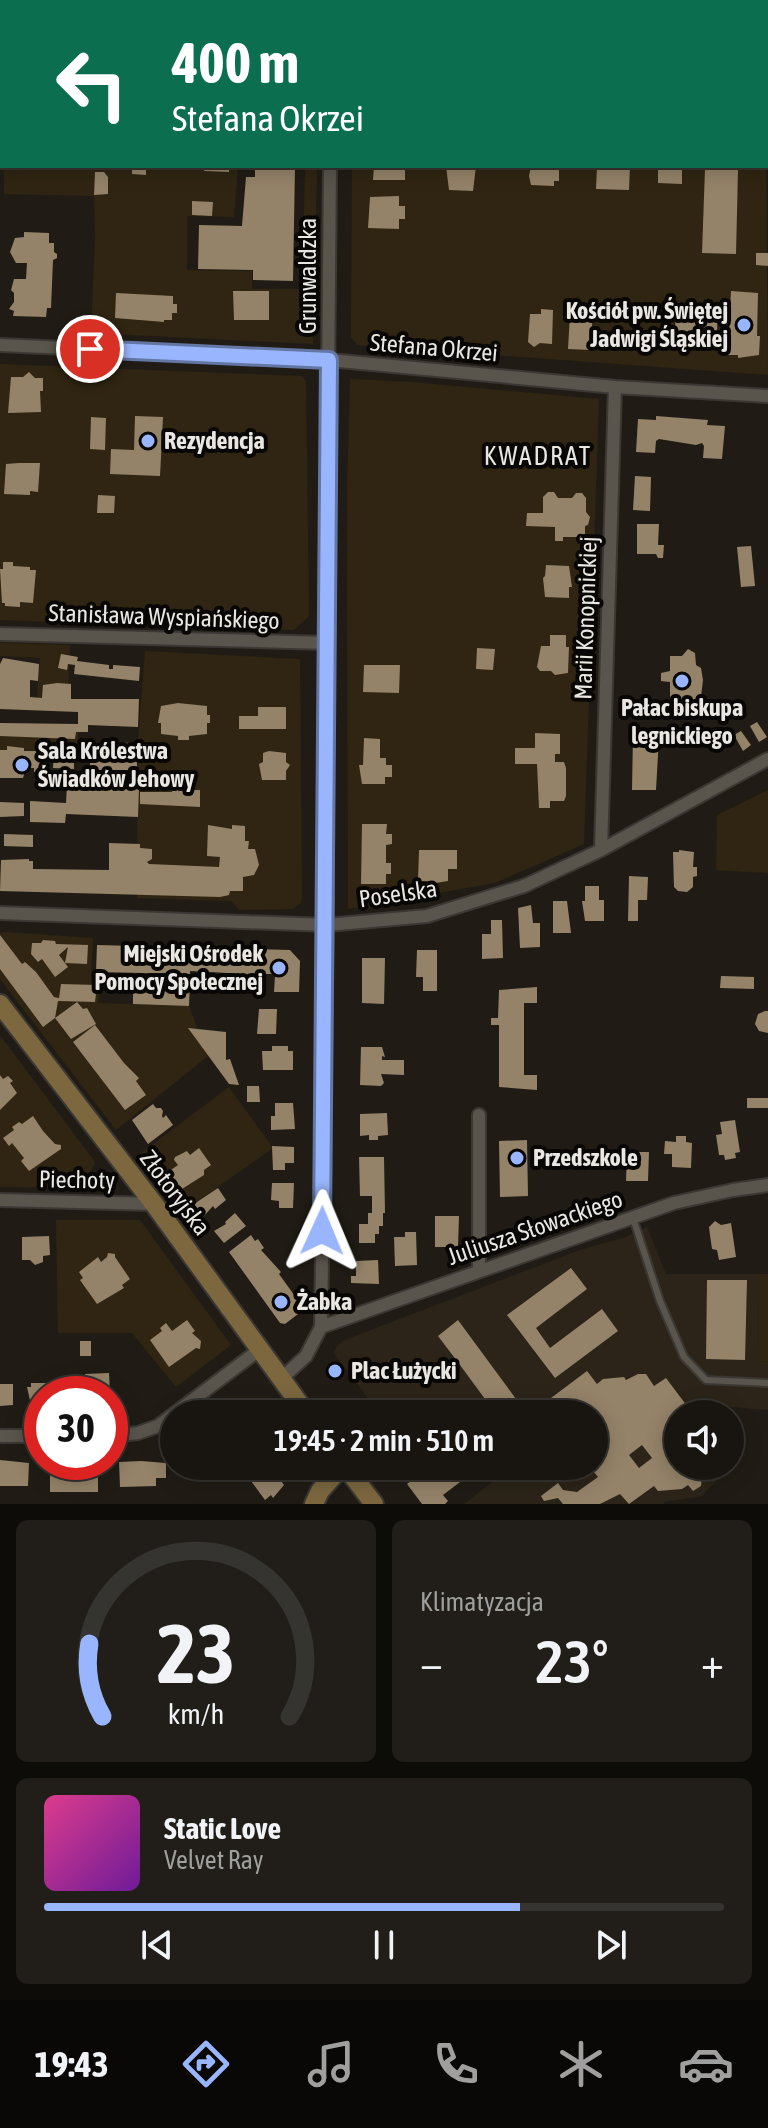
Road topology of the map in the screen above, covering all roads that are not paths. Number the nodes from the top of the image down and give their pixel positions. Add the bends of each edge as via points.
1 (330, 168) edge
2 (0, 345) edge
3 (329, 360) junction
4 (615, 387) junction
5 (768, 396) edge
6 (0, 634) edge
7 (328, 643) junction
8 (768, 759) edge
9 (601, 850) junction
10 (0, 913) edge
11 (327, 925) junction
12 (0, 1004) edge
13 (479, 1115) dead end
14 (768, 1185) edge
15 (0, 1200) edge
16 (154, 1204) junction
17 (633, 1218) junction
18 (479, 1270) junction
19 (321, 1327) junction
20 (259, 1350) junction
21 (281, 1379) junction
22 (768, 1383) edge
23 (297, 1400) edge
24 (128, 1434) edge
25 (0, 1436) edge
26 (24, 1436) edge
27 (331, 1480) edge
28 (355, 1480) edge
29 (314, 1504) edge
30 (374, 1504) edge

1 - 3 street, Grunwaldzka
2 - 3 street, Stefana Okrzei
3 - 4 street, Stefana Okrzei
3 - 7 street, Grunwaldzka
4 - 5 street, Stefana Okrzei
4 - 9 street, Marii Konopnickiej
6 - 7 street, Stanisława Wyspiańskiego
7 - 11 street, Grunwaldzka
8 - 9 street, Poselska
9 - 11 street, Poselska via 472,904 427,916
10 - 11 street, Poselska
11 - 19 street, Grunwaldzka
12 - 16 street, Złotoryjska
13 - 18 street
14 - 17 street, Juliusza Słowackiego via 691,1199
15 - 16 street, Piechoty
16 - 20 street, Złotoryjska
17 - 18 street, Juliusza Słowackiego
17 - 22 lane via 684,1357 706,1380
18 - 19 street, Juliusza Słowackiego
19 - 21 street via 306,1356
20 - 21 street, Złotoryjska
20 - 24 street via 158,1426
21 - 23 street, Złotoryjska
25 - 26 street
27 - 29 street
28 - 30 street

